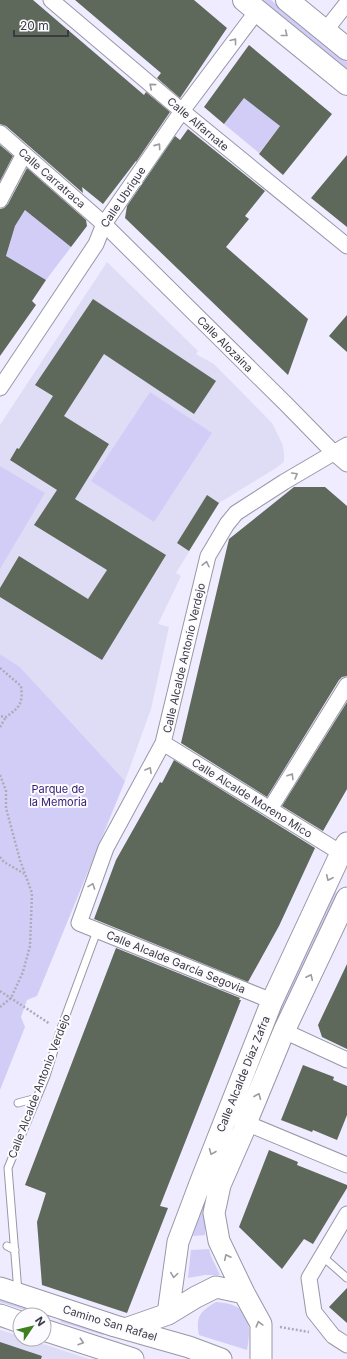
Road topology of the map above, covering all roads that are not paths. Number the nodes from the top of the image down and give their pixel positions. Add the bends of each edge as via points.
1 (51, 0) edge
2 (287, 0) edge
3 (347, 3) edge
4 (250, 6) edge
5 (325, 31) junction
6 (347, 49) edge
7 (347, 84) edge
8 (182, 111) junction
9 (0, 133) edge
10 (24, 154) junction
11 (0, 200) edge
12 (104, 224) junction
13 (347, 246) edge
14 (0, 388) edge
15 (347, 445) edge
16 (334, 453) junction
17 (347, 464) edge
18 (347, 685) edge
19 (163, 743) junction
20 (270, 809) junction
21 (344, 848) edge
22 (347, 898) edge
23 (79, 923) joint
24 (97, 931) junction
25 (272, 1001) junction
26 (284, 1031) junction
27 (347, 1060) edge
28 (37, 1098) junction
29 (18, 1103) dead end
30 (246, 1123) junction
31 (347, 1165) edge
32 (347, 1214) edge
33 (7, 1246) dead end
34 (15, 1250) junction
35 (322, 1255) junction
36 (347, 1278) edge
37 (9, 1291) edge
38 (244, 1292) junction
39 (168, 1314) junction
40 (0, 1315) edge
41 (12, 1319) edge
42 (128, 1328) junction
43 (52, 1333) edge
44 (347, 1345) edge
45 (193, 1353) edge
46 (134, 1359) edge
47 (221, 1359) edge
48 (261, 1359) edge

8 -> 1 street, Calle Alfarnate
2 - 5 main road
3 - 5 street
4 -> 7 main road
8 -> 4 street, Calle Ubrique
5 - 6 main road
12 -> 8 street, Calle Ubrique
8 - 13 street, Calle Alfarnate
9 - 10 street, Calle Carratraca
10 - 11 street
10 - 12 street, Calle Carratraca
12 - 14 street, Calle Ubrique via 96,244
12 - 16 street, Calle Alozaina
15 - 16 street, Calle Alcalde Antonio Verdejo
16 - 17 street, Calle Alozaina
19 -> 16 street, Calle Alcalde Antonio Verdejo via 208,556 226,524 236,513
20 -> 18 street
19 - 20 street, Calle Alcalde Moreno Mico
23 -> 19 street, Calle Alcalde Antonio Verdejo via 106,848
20 - 21 street, Calle Alcalde Moreno Mico
21 -> 25 main road, Calle Alcalde Díaz Zafra
26 -> 22 main road, Calle Alcalde Díaz Zafra
23 - 24 street, Calle Alcalde García Segovia
24 - 25 street, Calle Alcalde García Segovia
24 - 28 lane, Calle Alcalde Antonio Verdejo
25 -> 39 main road, Calle Alcalde Díaz Zafra via 178,1242
26 - 27 street
30 -> 26 main road, Calle Alcalde Díaz Zafra
28 - 29 lane
28 - 34 lane, Calle Alcalde Antonio Verdejo via 8,1168
30 - 31 street
38 -> 30 main road, Calle Alcalde Díaz Zafra via 219,1241 214,1213 220,1185
32 - 35 street
33 - 34 lane
34 - 37 lane, Calle Alcalde Antonio Verdejo
35 - 36 lane
35 - 44 street via 309,1278 314,1312 333,1336
37 - 42 main road, Camino San Rafael
38 - 39 main road via 216,1287
48 -> 38 main road, Calle Alcalde Díaz Zafra via 261,1324
39 - 42 main road
39 - 45 main road
40 - 41 main road
42 - 45 main road, Camino San Rafael
43 -> 46 main road
45 - 47 main road, Camino San Rafael

